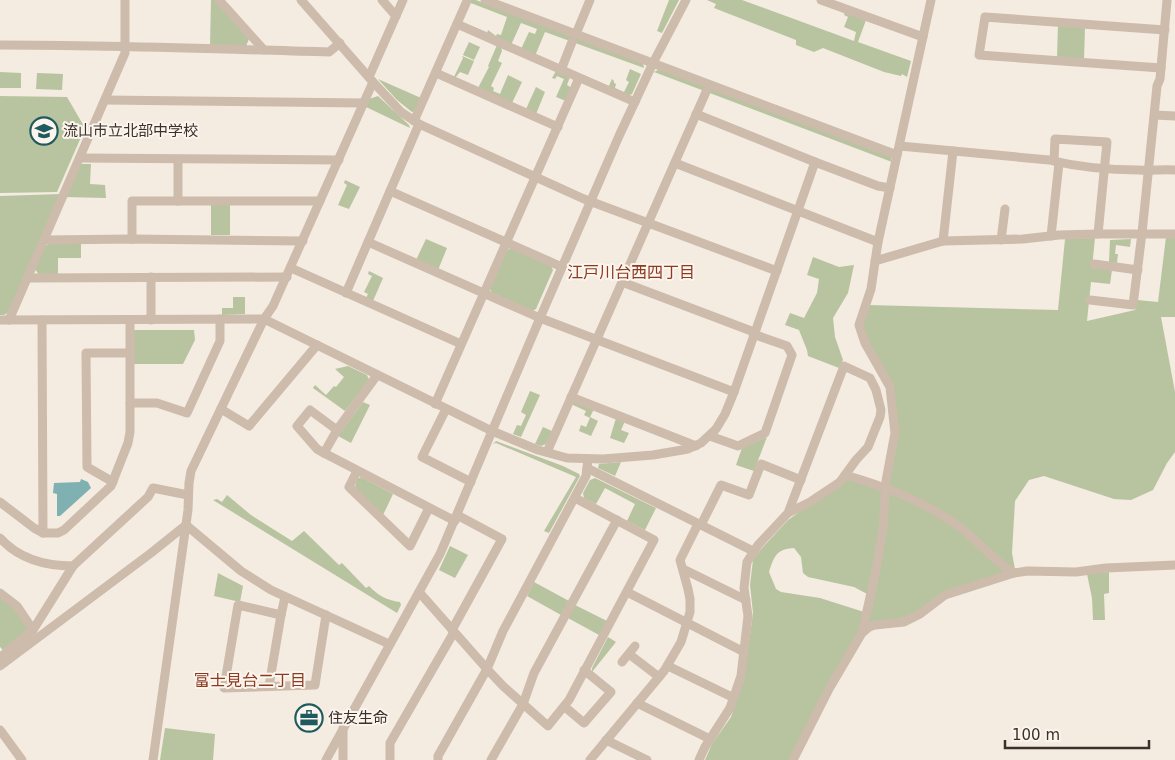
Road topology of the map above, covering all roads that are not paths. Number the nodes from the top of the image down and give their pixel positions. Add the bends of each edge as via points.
1 (125, 0) edge
2 (219, 0) edge
3 (301, 0) edge
4 (382, 0) edge
5 (403, 0) edge
6 (485, 0) edge
7 (590, 0) edge
8 (686, 0) edge
9 (821, 0) edge
10 (931, 0) edge
11 (1168, 0) edge
12 (467, 1) dead end
13 (396, 16) junction
14 (457, 24) junction
15 (1165, 30) junction
16 (924, 37) junction
17 (574, 38) junction
18 (340, 43) junction
19 (0, 45) edge
20 (125, 45) junction
21 (264, 50) junction
22 (652, 63) junction
23 (1161, 68) junction
24 (560, 70) junction
25 (436, 72) junction
26 (579, 78) junction
27 (371, 80) junction
28 (706, 92) dead end
29 (105, 100) junction
30 (635, 102) junction
31 (364, 103) junction
32 (696, 114) junction
33 (1155, 115) junction
34 (1175, 116) edge
35 (416, 123) junction
36 (558, 126) junction
37 (898, 150) junction
38 (953, 151) junction
39 (80, 158) junction
40 (178, 160) junction
41 (339, 160) junction
42 (674, 162) junction
43 (815, 162) junction
44 (1056, 162) junction
45 (1105, 168) junction
46 (1149, 170) junction
47 (1175, 170) edge
48 (535, 177) junction
49 (890, 188) junction
50 (390, 191) junction
51 (178, 201) junction
52 (320, 201) junction
53 (591, 201) junction
54 (1005, 209) dead end
55 (798, 210) junction
56 (648, 222) junction
57 (1142, 233) junction
58 (1098, 234) junction
59 (1175, 234) edge
60 (1051, 236) junction
61 (132, 239) junction
62 (45, 240) junction
63 (1001, 240) junction
64 (303, 241) junction
65 (943, 241) junction
66 (368, 242) junction
67 (878, 242) junction
68 (506, 243) junction
69 (875, 261) junction
70 (1094, 264) dead end
71 (562, 267) junction
72 (1138, 270) junction
73 (776, 271) junction
74 (289, 272) junction
75 (151, 277) junction
76 (28, 278) junction
77 (622, 282) junction
78 (346, 293) junction
79 (484, 293) junction
80 (1090, 300) dead end
81 (540, 318) junction
82 (220, 319) junction
83 (264, 319) junction
84 (4, 320) edge
85 (42, 320) junction
86 (130, 320) junction
87 (151, 320) junction
88 (754, 333) junction
89 (596, 339) junction
90 (461, 344) junction
91 (317, 345) junction
92 (130, 353) junction
93 (377, 375) junction
94 (734, 392) junction
95 (571, 397) junction
96 (130, 403) junction
97 (435, 404) junction
98 (221, 409) junction
99 (446, 409) junction
100 (894, 425) junction
101 (876, 426) junction
102 (337, 430) junction
103 (492, 431) junction
104 (710, 436) junction
105 (696, 446) junction
106 (546, 452) junction
107 (324, 453) junction
108 (588, 464) junction
109 (357, 471) junction
110 (845, 475) junction
111 (801, 480) junction
112 (113, 482) junction
113 (470, 482) junction
114 (885, 488) junction
115 (188, 495) junction
116 (575, 498) junction
117 (0, 502) edge
118 (429, 508) junction
119 (788, 513) junction
120 (456, 518) junction
121 (617, 520) junction
122 (186, 525) junction
123 (700, 525) junction
124 (43, 533) junction
125 (0, 538) edge
126 (754, 551) junction
127 (1175, 565) edge
128 (73, 566) junction
129 (683, 569) junction
130 (1014, 574) junction
131 (419, 592) junction
132 (626, 592) junction
133 (0, 594) edge
134 (286, 597) junction
135 (746, 600) junction
136 (281, 615) junction
137 (326, 615) junction
138 (687, 624) junction
139 (33, 630) junction
140 (453, 631) junction
141 (862, 633) junction
142 (389, 644) junction
143 (635, 646) dead end
144 (744, 652) junction
145 (629, 654) junction
146 (622, 662) dead end
147 (3, 664) edge
148 (668, 666) junction
149 (487, 669) junction
150 (584, 670) junction
151 (659, 677) junction
152 (269, 686) junction
153 (734, 698) junction
154 (637, 703) junction
155 (523, 704) junction
156 (565, 707) junction
157 (343, 728) junction
158 (0, 730) edge
159 (710, 738) junction
160 (606, 740) junction
161 (22, 760) edge
162 (153, 760) edge
163 (326, 760) edge
164 (343, 760) edge
165 (390, 760) edge
166 (438, 760) edge
167 (491, 760) edge
168 (590, 760) edge
169 (646, 760) edge
170 (699, 760) edge
171 (793, 760) edge

1 - 20 street
2 - 21 street
3 - 18 street
4 - 13 street
5 - 13 street
6 - 17 street
7 - 17 street
8 - 22 street
9 - 16 street
10 - 16 street
11 - 15 street
12 - 14 street
13 - 27 street
14 - 24 street
14 - 25 street
15 - 23 street
15 - 23 street via 985,17 979,55
16 - 37 street
17 - 22 street
17 - 24 street
18 - 21 street via 329,52
18 - 27 street
19 - 20 street
20 - 21 street via 166,49
20 - 29 street via 125,53
22 - 30 street
22 - 37 street
23 - 33 street
24 - 26 street
25 - 35 street
25 - 36 street
26 - 30 street
26 - 36 street
27 - 31 street
27 - 35 street
28 - 32 street
29 - 31 street
29 - 39 street
30 - 53 street
31 - 41 street
32 - 42 street
32 - 43 street
33 - 34 street
33 - 46 street
35 - 48 street
35 - 50 street
36 - 48 street
37 - 38 street
37 - 49 street
38 - 44 street
38 - 65 street
39 - 40 street
39 - 62 street
40 - 41 street
40 - 51 street
41 - 52 street
42 - 55 street
42 - 56 street
43 - 49 street
43 - 55 street
44 - 45 street
44 - 45 street via 1055,139 1107,142
44 - 60 street
45 - 46 street
45 - 58 street
46 - 47 street
46 - 57 street
48 - 53 street
48 - 68 street
49 - 67 street
50 - 66 street
50 - 68 street
51 - 52 street
51 - 61 street via 132,202
52 - 64 street
53 - 56 street
53 - 71 street
54 - 63 street
55 - 67 street
55 - 73 street
56 - 73 street
56 - 77 street
57 - 58 street
57 - 59 street
57 - 72 street
58 - 60 street
60 - 63 street
61 - 62 street
61 - 64 street
62 - 76 street
63 - 65 street
64 - 74 street
65 - 69 street
66 - 78 street
66 - 79 street
67 - 69 street
68 - 71 street
68 - 79 street
69 - 100 street via 859,325 890,387
70 - 72 street
71 - 81 street
72 - 80 street via 1133,305
73 - 88 street
74 - 75 street
74 - 78 street
74 - 83 street
75 - 76 street
75 - 87 street
76 - 84 street
77 - 88 street
77 - 89 street
78 - 90 street
79 - 81 street
79 - 90 street
81 - 89 street
81 - 103 street
82 - 83 street
82 - 87 street
82 - 96 street via 220,341 187,413 157,403
83 - 91 street
83 - 98 street
84 - 85 street
85 - 86 street
85 - 124 street
86 - 87 street
86 - 92 street
88 - 94 street
88 - 104 street via 787,346 792,355 765,433 738,446
89 - 94 street
89 - 95 street
90 - 97 street
91 - 93 street
91 - 98 street via 249,426
92 - 96 street
92 - 112 street via 86,354 87,467
93 - 97 street
93 - 102 street
94 - 104 street via 719,425
95 - 105 street
95 - 106 street
96 - 112 street via 128,443
97 - 99 street
98 - 115 street via 191,471
99 - 103 street
99 - 113 street via 422,457
100 - 101 street
100 - 114 street
101 - 110 street via 868,448
101 - 111 street via 881,410 870,378 844,366
102 - 107 street
102 - 107 street via 310,410 297,426
103 - 106 street
103 - 113 street
104 - 105 street
105 - 108 street
106 - 108 street
107 - 109 street
108 - 116 street
108 - 123 street
109 - 118 street
109 - 118 street via 349,487 410,546
110 - 114 street
110 - 119 street via 810,502
111 - 119 street
111 - 123 street via 761,464 749,495 721,485
112 - 124 street via 107,492 64,530
113 - 120 street
114 - 130 street via 938,512
114 - 141 street via 876,575
115 - 122 street
115 - 128 street via 153,488 148,497
116 - 121 street
116 - 149 street via 503,631
117 - 124 street
118 - 120 street
119 - 126 street
120 - 131 street
120 - 140 street via 502,539
121 - 132 street via 654,540
121 - 155 street via 534,673
122 - 134 street via 241,570
122 - 147 street
122 - 162 street
123 - 126 street
123 - 129 street via 680,560
125 - 128 street via 37,562
126 - 135 street via 744,576
127 - 130 street
128 - 139 street
129 - 135 street
129 - 138 street via 690,598
130 - 141 street via 946,595 904,622 875,625
131 - 140 street
131 - 142 street
132 - 138 street
132 - 150 street
133 - 139 street via 17,606
134 - 136 street
134 - 137 street
135 - 144 street via 748,616
136 - 152 street
136 - 152 street via 238,605 224,688
137 - 142 street
137 - 152 street via 315,685
138 - 144 street
138 - 148 street
139 - 147 street via 2,656
140 - 149 street
140 - 165 street via 390,743
141 - 171 street
142 - 157 street
143 - 145 street
144 - 153 street
145 - 146 street
145 - 151 street
148 - 151 street
148 - 153 street
149 - 155 street
149 - 166 street
150 - 156 street
150 - 156 street via 611,692 584,723
151 - 154 street
153 - 159 street
154 - 159 street
154 - 160 street
155 - 156 street via 548,726
155 - 167 street
157 - 163 street
157 - 164 street
158 - 161 street
159 - 170 street
160 - 168 street
160 - 169 street

